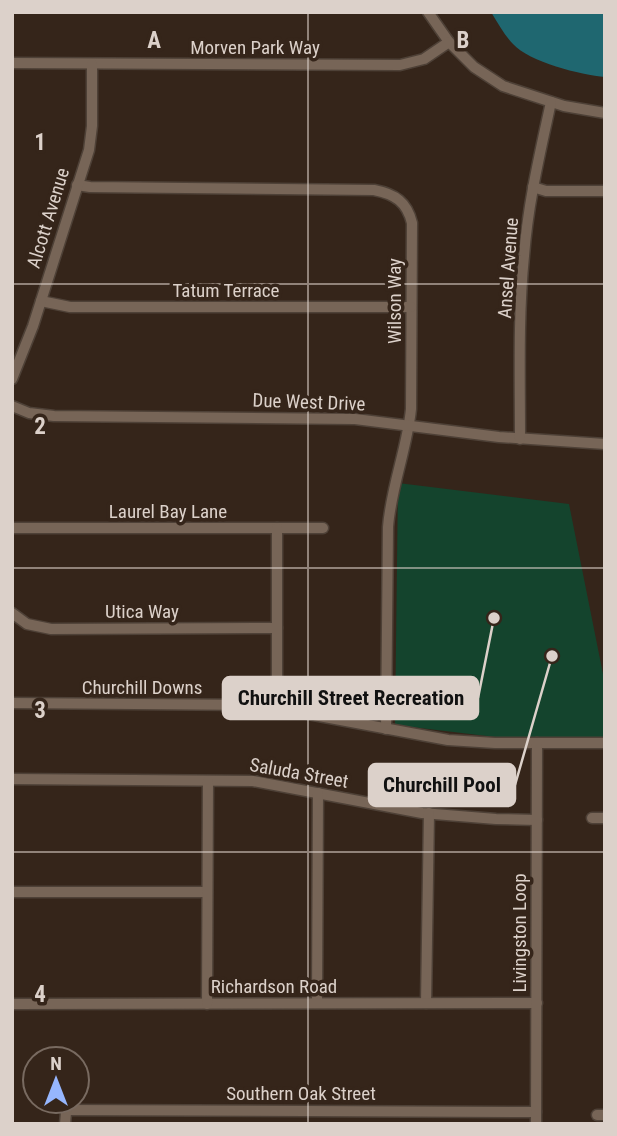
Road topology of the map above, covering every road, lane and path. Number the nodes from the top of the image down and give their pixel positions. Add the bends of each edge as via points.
1 (428, 12) edge
2 (449, 42) junction
3 (12, 63) edge
4 (92, 64) junction
5 (551, 102) junction
6 (605, 113) edge
7 (77, 184) junction
8 (533, 187) junction
9 (605, 191) edge
10 (41, 301) junction
11 (411, 307) junction
12 (12, 379) edge
13 (12, 407) edge
14 (409, 426) junction
15 (520, 439) junction
16 (605, 444) edge
17 (12, 528) edge
18 (277, 528) junction
19 (323, 528) dead end
20 (12, 613) edge
21 (277, 628) junction
22 (12, 703) edge
23 (277, 709) junction
24 (386, 729) junction
25 (537, 743) junction
26 (605, 743) edge
27 (12, 779) edge
28 (208, 781) junction
29 (318, 793) junction
30 (429, 813) junction
31 (592, 818) dead end
32 (605, 818) edge
33 (537, 820) junction
34 (12, 892) edge
35 (207, 892) junction
36 (317, 1003) junction
37 (426, 1003) junction
38 (537, 1003) junction
39 (12, 1004) edge
40 (206, 1004) junction
41 (91, 1105) edge
42 (432, 1111) junction
43 (536, 1118) edge
44 (431, 1124) edge

1 - 2 street
2 - 4 street, Morven Park Way via 424,59 400,65
2 - 5 street via 474,67 503,86
3 - 4 street, Morven Park Way
4 - 7 street, Alcott Avenue via 91,136
5 - 6 street
5 - 8 street, Ansel Avenue
7 - 10 street, Alcott Avenue
7 - 11 street, Wilson Way via 389,192 408,209 412,223
8 - 9 street
8 - 15 street, Ansel Avenue via 521,283
10 - 11 street, Tatum Terrace via 70,307
10 - 12 street, Alcott Avenue
11 - 14 street, Wilson Way
13 - 14 street, Due West Drive via 54,416 330,418
14 - 15 street, Due West Drive
14 - 24 street, Wilson Way via 388,527
15 - 16 street, Due West Drive
17 - 18 street, Laurel Bay Lane
18 - 19 street, Laurel Bay Lane
18 - 21 street
20 - 21 street, Utica Way via 27,624 51,629
21 - 23 street
22 - 23 street, Churchill Downs via 245,704
23 - 24 street, Churchill Downs
24 - 25 street, Churchill Downs via 470,742
25 - 26 street, Churchill Downs
25 - 33 street, Livingston Loop
27 - 28 street, Saluda Street
28 - 29 street, Saluda Street via 253,781
28 - 35 street
29 - 30 street, Saluda Street
29 - 36 street
30 - 33 street, Saluda Street
30 - 37 street
31 - 32 street
33 - 38 street, Livingston Loop
34 - 35 street
35 - 40 street
36 - 37 street, Richardson Road
36 - 40 street, Richardson Road
37 - 38 street, Richardson Road
38 - 43 street, Livingston Loop
39 - 40 street, Richardson Road
41 - 42 street, Southern Oak Street
42 - 43 street, Southern Oak Street
42 - 44 street

